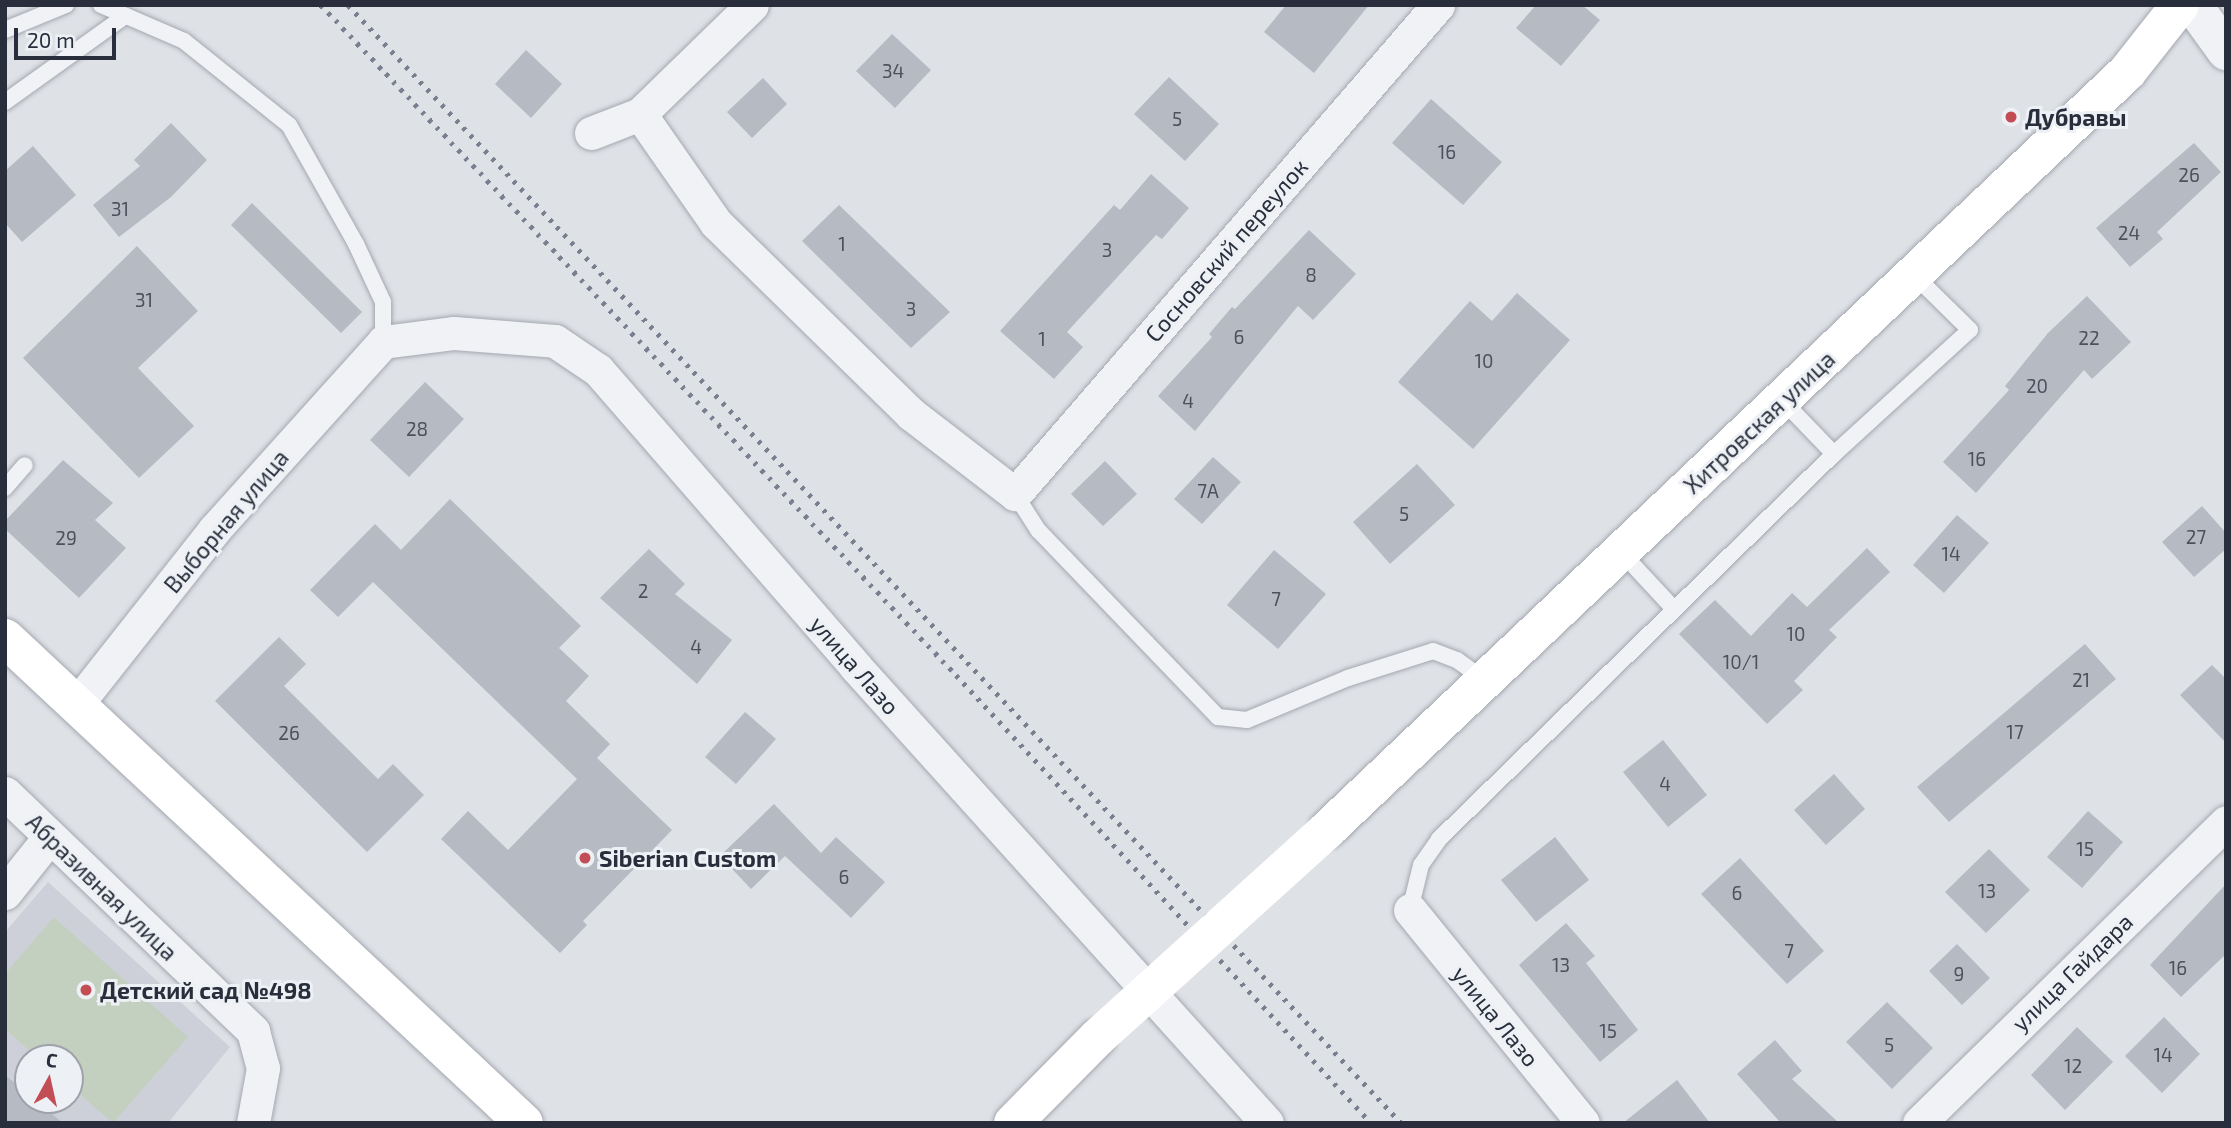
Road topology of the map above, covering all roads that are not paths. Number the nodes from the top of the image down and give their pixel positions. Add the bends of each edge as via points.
1 (66, 5) edge
2 (101, 5) edge
3 (752, 5) edge
4 (1438, 5) edge
5 (2180, 5) edge
6 (2193, 5) edge
7 (125, 16) junction
8 (5, 30) edge
9 (2226, 51) edge
10 (5, 102) edge
11 (640, 114) junction
12 (591, 133) dead end
13 (1914, 275) junction
14 (383, 342) junction
15 (1782, 400) junction
16 (1834, 454) junction
17 (25, 465) dead end
18 (5, 488) edge
19 (1014, 494) junction
20 (1621, 552) junction
21 (1674, 609) junction
22 (5, 638) edge
23 (1485, 680) junction
24 (76, 705) junction
25 (5, 793) edge
26 (2226, 822) edge
27 (48, 838) junction
28 (5, 893) edge
29 (1410, 910) joint
30 (1260, 1120) edge
31 (253, 1123) edge
32 (524, 1123) edge
33 (1013, 1123) edge
34 (1583, 1123) edge
35 (1919, 1123) edge

1 - 8 lane
2 - 7 lane
3 - 11 street
4 - 19 street, Сосновский переулок
5 - 13 main road, Хитровская улица via 2127,72
6 - 9 street
7 - 10 lane
7 - 14 lane via 184,41 289,125 383,302
11 - 12 street
11 - 19 street via 716,223 911,414
13 - 15 main road, Хитровская улица
13 - 16 lane via 1970,330
14 - 24 street, Выборная улица via 214,530
14 - 30 street, улица Лазо via 454,333 555,341 598,370
15 - 16 lane
15 - 20 main road, Хитровская улица
16 - 21 lane
17 - 18 lane
19 - 23 lane via 1038,530 1218,717 1247,720 1348,678 1433,651 1457,660
20 - 21 lane
20 - 23 main road, Хитровская улица
21 - 29 lane via 1439,839 1421,865
22 - 24 main road
23 - 33 main road, Хитровская улица, bridge via 1097,1038
24 - 32 main road
25 - 27 street, Абразивная улица
26 - 35 street, улица Гайдара
27 - 28 street
27 - 31 street, Абразивная улица via 253,1031 263,1068
29 - 34 street, улица Лазо

